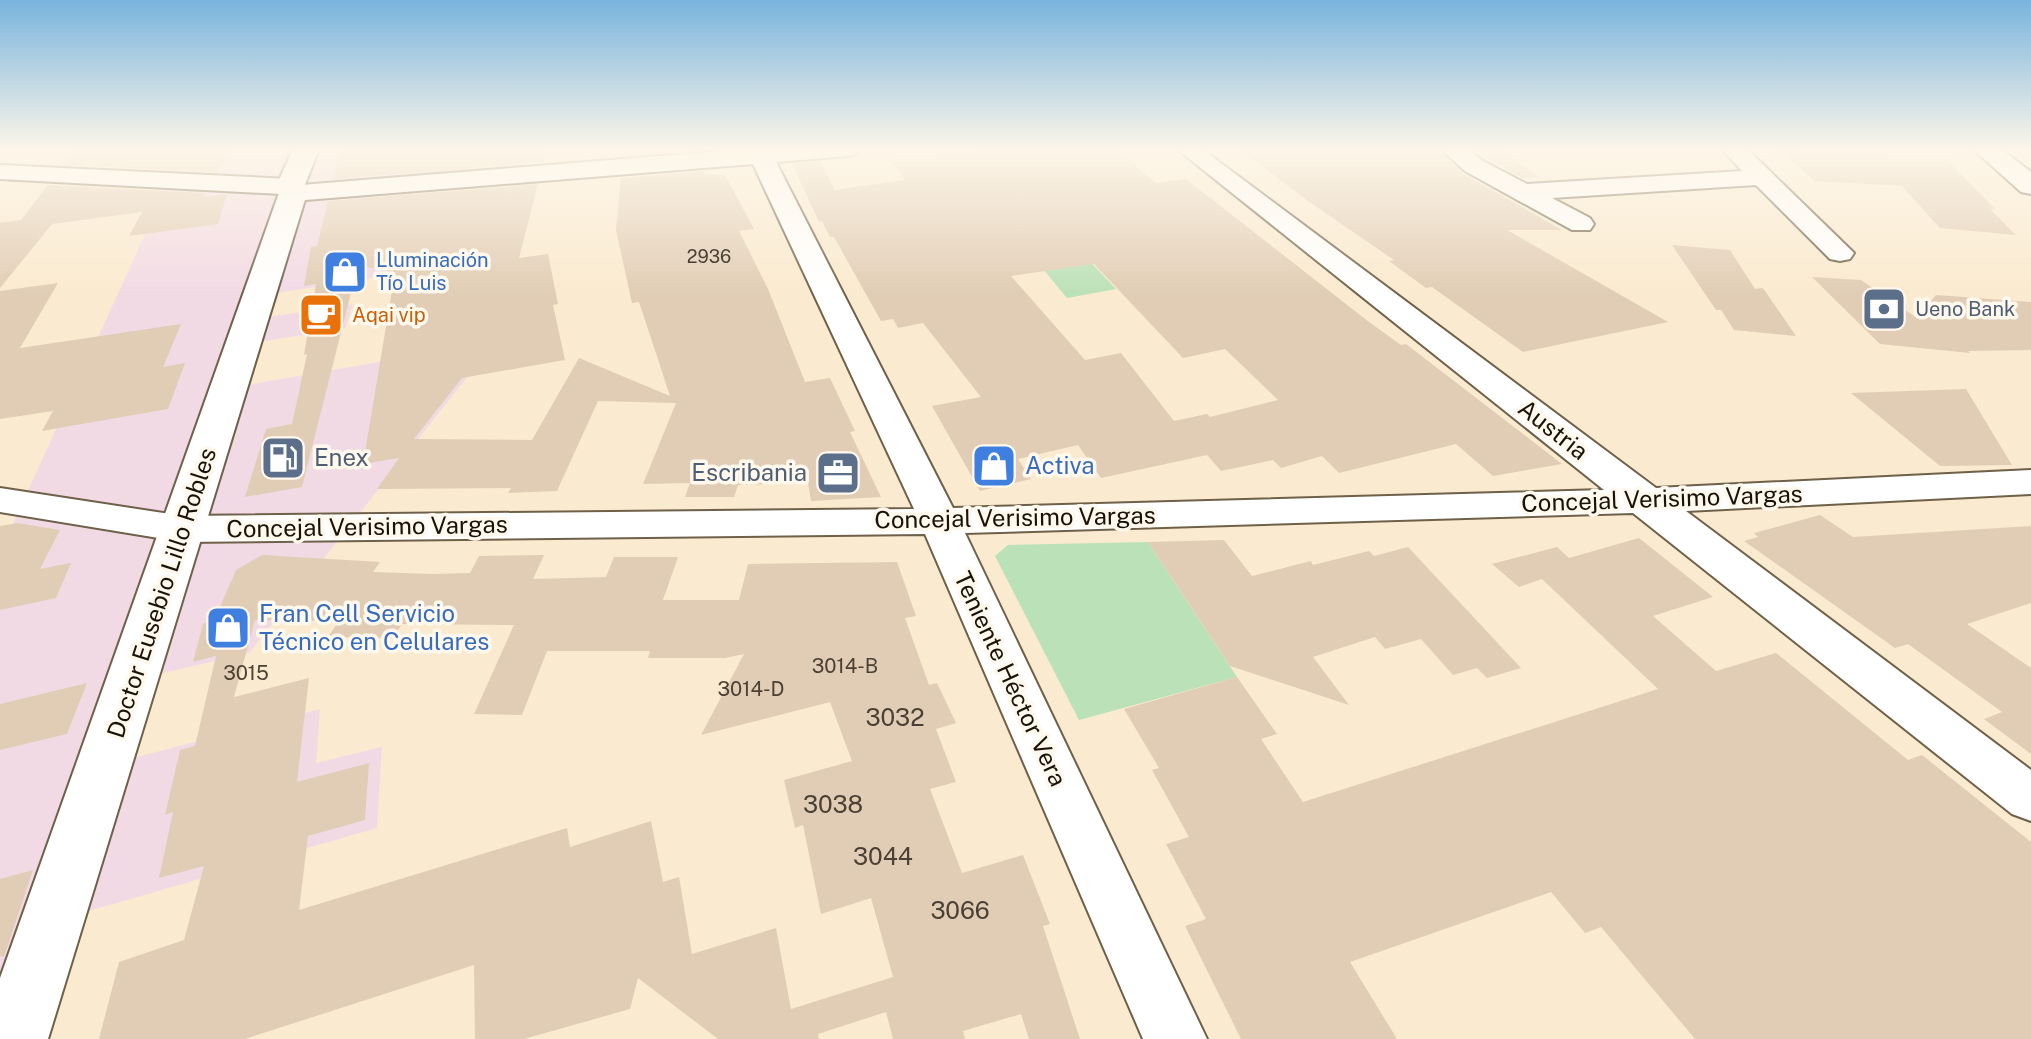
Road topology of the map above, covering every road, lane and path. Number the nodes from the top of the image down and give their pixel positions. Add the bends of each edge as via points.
1 (290, 197) edge
2 (782, 197) edge
3 (1251, 197) edge
4 (1535, 197) edge
5 (1784, 197) edge
6 (1581, 224) dead end
7 (1840, 253) dead end
8 (2031, 482) edge
9 (0, 500) edge
10 (1645, 501) junction
11 (938, 521) junction
12 (183, 529) junction
13 (2031, 799) edge
14 (13, 1039) edge
15 (1175, 1039) edge

1 - 12 main road, Doctor Eusebio Lillo Robles
2 - 11 street, Teniente Héctor Vera
3 - 10 street, Austria
4 - 6 street
5 - 7 street
8 - 10 street, Concejal Verisimo Vargas
9 - 12 street, Concejal Verisimo Vargas
10 - 11 street, Concejal Verisimo Vargas
10 - 13 street, Austria
11 - 12 street, Concejal Verisimo Vargas
11 - 15 street, Teniente Héctor Vera
12 - 14 main road, Doctor Eusebio Lillo Robles

